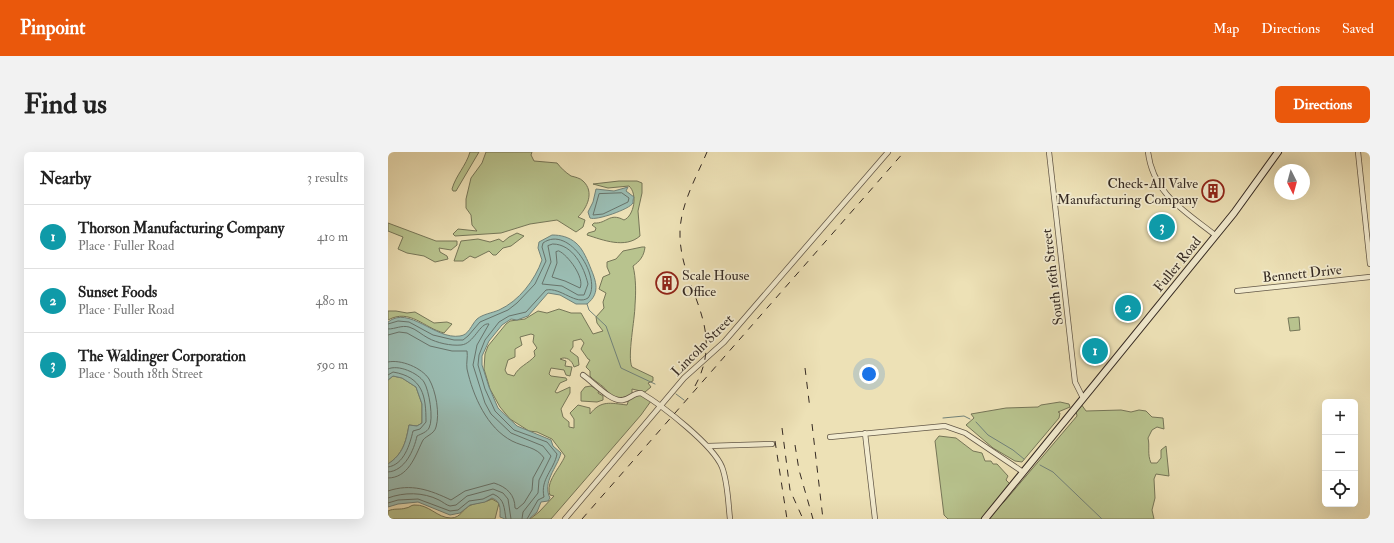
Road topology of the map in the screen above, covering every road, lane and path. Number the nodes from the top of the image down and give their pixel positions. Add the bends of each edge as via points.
1 (888, 152) edge
2 (1048, 152) edge
3 (1148, 152) edge
4 (1278, 152) edge
5 (1358, 152) edge
6 (1216, 235) junction
7 (1370, 264) edge
8 (1370, 277) edge
9 (1237, 291) dead end
10 (583, 375) dead end
11 (1083, 398) junction
12 (660, 407) junction
13 (865, 433) junction
14 (830, 437) dead end
15 (772, 444) dead end
16 (708, 446) junction
17 (1023, 472) junction
18 (565, 519) edge
19 (730, 519) edge
20 (875, 519) edge
21 (985, 519) edge

1 - 12 street, Lincoln Street via 724,342 691,371
2 - 11 street, South 16th Street via 1075,382
3 - 6 street via 1152,173 1161,188
4 - 6 street, Fuller Road
5 - 7 street
6 - 11 street, Fuller Road
8 - 9 street, Bennett Drive
10 - 12 street via 606,395 617,400 626,400 634,394 641,393
11 - 17 street, Fuller Road
12 - 16 street
12 - 18 street, Lincoln Street
13 - 14 street
13 - 17 street via 937,425 952,427
13 - 20 street
15 - 16 street
16 - 19 street via 718,459 725,477
17 - 21 street, Fuller Road

